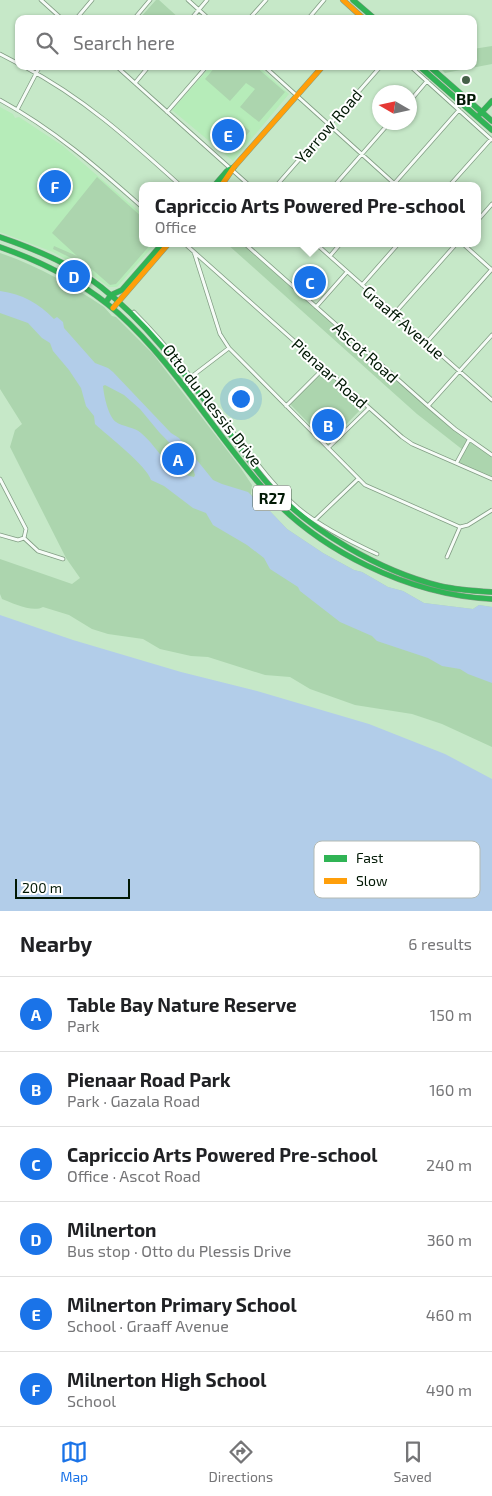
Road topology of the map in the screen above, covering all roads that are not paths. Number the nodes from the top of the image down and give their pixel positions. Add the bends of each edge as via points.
1 (41, 0) edge
2 (92, 0) edge
3 (150, 0) edge
4 (188, 0) edge
5 (207, 0) edge
6 (266, 0) edge
7 (324, 0) edge
8 (343, 0) edge
9 (354, 0) edge
10 (199, 10) junction
11 (58, 15) edge
12 (79, 15) edge
13 (137, 15) edge
14 (195, 15) edge
15 (205, 15) edge
16 (253, 15) edge
17 (311, 15) edge
18 (364, 15) edge
19 (365, 15) edge
20 (0, 54) edge
21 (15, 62) edge
22 (30, 70) edge
23 (38, 70) edge
24 (120, 70) edge
25 (146, 70) edge
26 (204, 70) edge
27 (268, 70) edge
28 (320, 70) edge
29 (377, 70) edge
30 (415, 70) edge
31 (423, 70) edge
32 (434, 70) edge
33 (36, 73) junction
34 (427, 81) junction
35 (135, 83) junction
36 (417, 92) edge
37 (297, 96) junction
38 (0, 100) edge
39 (492, 101) edge
40 (17, 110) junction
41 (459, 110) junction
42 (167, 112) junction
43 (482, 112) junction
44 (492, 112) edge
45 (487, 117) junction
46 (477, 118) junction
47 (492, 121) edge
48 (482, 122) junction
49 (329, 125) junction
50 (383, 130) edge
51 (492, 130) edge
52 (492, 139) edge
53 (362, 154) junction
54 (233, 169) junction
55 (177, 182) edge
56 (218, 182) edge
57 (224, 182) edge
58 (246, 182) edge
59 (279, 182) edge
60 (338, 182) edge
61 (391, 182) edge
62 (397, 182) edge
63 (453, 182) edge
64 (139, 204) edge
65 (492, 204) edge
66 (481, 217) edge
67 (0, 237) edge
68 (0, 247) edge
69 (160, 247) edge
70 (166, 247) edge
71 (188, 247) edge
72 (248, 247) edge
73 (320, 247) edge
74 (338, 247) edge
75 (395, 247) edge
76 (453, 247) edge
77 (466, 247) edge
78 (194, 252) junction
79 (330, 256) junction
80 (209, 266) junction
81 (200, 270) junction
82 (492, 270) edge
83 (347, 272) junction
84 (137, 277) junction
85 (362, 285) junction
86 (111, 295) junction
87 (106, 302) junction
88 (118, 302) junction
89 (316, 307) junction
90 (113, 308) junction
91 (134, 312) dead end
92 (394, 314) junction
93 (492, 335) edge
94 (427, 342) junction
95 (229, 348) junction
96 (324, 368) junction
97 (460, 371) junction
98 (191, 377) junction
99 (492, 400) edge
100 (286, 406) junction
101 (428, 406) junction
102 (369, 408) junction
103 (469, 440) junction
104 (328, 448) junction
105 (492, 455) edge
106 (457, 462) junction
107 (0, 479) edge
108 (358, 479) junction
109 (492, 479) edge
110 (492, 510) edge
111 (315, 520) junction
112 (460, 527) junction
113 (0, 535) edge
114 (24, 538) junction
115 (377, 554) dead end
116 (447, 557) dead end
117 (63, 559) dead end
118 (492, 592) edge
119 (492, 599) edge

1 - 11 street
2 - 12 street
3 - 13 street
4 - 10 street
5 - 10 street
6 - 16 street
7 - 17 street
8 - 18 main road
9 - 19 main road
10 - 14 street
10 - 15 street
20 - 21 street
22 - 33 street
23 - 33 street
24 - 35 street
25 - 35 street
26 - 42 street
27 - 37 street
28 - 37 main road
29 - 49 street, Yarrow Road
30 - 34 street
31 - 46 main road
32 - 43 main road
33 - 40 street
33 - 55 street via 107,120
34 - 36 street
34 - 41 street
35 - 42 street
37 - 49 street
37 - 54 main road
38 - 40 street
39 - 43 main road
40 - 64 street via 68,144
41 - 52 street
41 - 62 street
42 - 54 street
43 - 45 main road
43 - 46 main road
44 - 45 main road
45 - 47 main road
45 - 48 main road
46 - 48 main road
48 - 51 main road
49 - 53 street
49 - 59 street, Yarrow Road
50 - 53 street
52 - 63 street
53 - 60 street
53 - 61 street
54 - 56 main road
54 - 57 main road
54 - 58 street
65 - 66 street
67 - 86 main road, Otto du Plessis Drive / R27 via 64,264
68 - 87 main road, Otto du Plessis Drive / R27 via 48,267
69 - 84 main road
70 - 84 main road
71 - 78 street, Pienaar Road
72 - 89 street, Ascot Road
73 - 79 street, Graaff Avenue
74 - 79 street
75 - 85 street
76 - 92 street
77 - 82 street
78 - 80 street, Pienaar Road
78 - 81 street
79 - 83 street, Graaff Avenue
80 - 81 street
80 - 96 street, Pienaar Road
81 - 95 street via 220,334
82 - 94 street
83 - 85 street, Graaff Avenue
83 - 89 street
84 - 86 main road
84 - 88 main road
85 - 92 street, Graaff Avenue
86 - 87 main road
86 - 88 main road, Otto du Plessis Drive / R27
87 - 90 main road, Otto du Plessis Drive / R27
88 - 90 main road
88 - 118 main road, Otto du Plessis Drive / R27 via 164,349 269,485 305,518 340,542 411,578 453,589
89 - 101 street, Ascot Road
90 - 119 main road, Otto du Plessis Drive / R27 via 163,360 264,490 298,522 334,547 399,580 448,595
91 - 98 street
92 - 94 street, Graaff Avenue
93 - 97 street
94 - 97 street, Graaff Avenue
95 - 98 street
95 - 100 street
96 - 100 street
96 - 102 street, Pienaar Road
97 - 99 street, Graaff Avenue
97 - 101 street
98 - 111 street via 273,483
100 - 104 street
101 - 103 street, Ascot Road
102 - 104 street
102 - 106 street, Pienaar Road via 406,440
103 - 105 street, Ascot Road
103 - 106 street
104 - 108 street
106 - 109 street, Pienaar Road
107 - 114 street via 26,529
108 - 111 street
108 - 112 street
110 - 112 street
111 - 115 street
112 - 116 street
113 - 114 street via 18,540
114 - 117 street via 38,550

